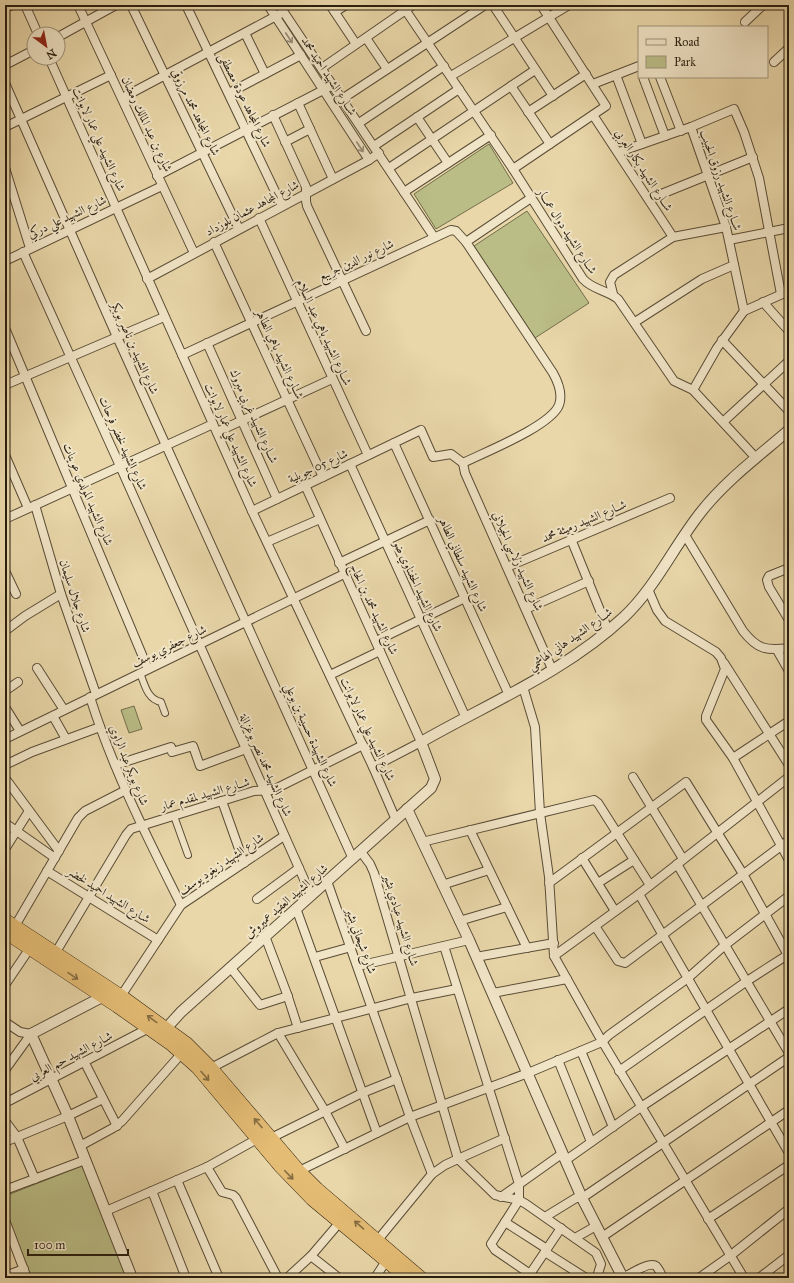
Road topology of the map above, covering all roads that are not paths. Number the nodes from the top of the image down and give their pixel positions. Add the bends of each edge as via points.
1 (10, 5) edge
2 (24, 5) edge
3 (78, 5) edge
4 (116, 5) edge
5 (131, 5) edge
6 (186, 5) edge
7 (268, 5) edge
8 (330, 5) edge
9 (346, 5) edge
10 (413, 5) edge
11 (485, 5) edge
12 (493, 5) edge
13 (541, 5) edge
14 (569, 5) edge
15 (763, 5) edge
16 (5, 7) edge
17 (282, 8) edge
18 (403, 8) edge
19 (335, 12) junction
20 (549, 16) junction
21 (276, 17) junction
22 (86, 21) junction
23 (745, 22) dead end
24 (34, 26) edge
25 (66, 32) edge
26 (245, 33) junction
27 (366, 38) junction
28 (514, 38) junction
29 (427, 42) junction
30 (356, 44) junction
31 (789, 48) edge
32 (209, 52) junction
33 (26, 54) edge
34 (301, 55) junction
35 (774, 62) dead end
36 (5, 65) edge
37 (53, 66) edge
38 (444, 66) junction
39 (638, 66) edge
40 (322, 68) junction
41 (387, 69) junction
42 (535, 70) junction
43 (265, 74) junction
44 (586, 74) junction
45 (111, 75) junction
46 (165, 75) junction
47 (616, 75) junction
48 (451, 76) junction
49 (643, 78) edge
50 (660, 78) edge
51 (5, 83) edge
52 (593, 84) junction
53 (333, 85) junction
54 (511, 86) junction
55 (459, 89) junction
56 (324, 90) junction
57 (229, 93) junction
58 (67, 96) junction
59 (553, 96) junction
60 (122, 98) junction
61 (342, 99) junction
62 (298, 103) junction
63 (474, 111) junction
64 (528, 112) junction
65 (273, 115) junction
66 (593, 115) junction
67 (417, 117) junction
68 (21, 119) junction
69 (359, 123) junction
70 (691, 127) junction
71 (5, 128) edge
72 (246, 129) junction
73 (310, 129) junction
74 (681, 131) junction
75 (491, 135) junction
76 (665, 136) junction
77 (432, 139) junction
78 (285, 142) junction
79 (550, 144) junction
80 (642, 144) junction
81 (374, 146) junction
82 (618, 152) junction
83 (202, 153) junction
84 (379, 153) junction
85 (753, 156) junction
86 (369, 160) junction
87 (448, 163) junction
88 (5, 168) edge
89 (389, 168) junction
90 (513, 169) junction
91 (707, 174) junction
92 (157, 176) junction
93 (333, 179) junction
94 (162, 186) junction
95 (404, 192) junction
96 (306, 194) junction
97 (531, 198) junction
98 (649, 199) junction
99 (282, 206) junction
100 (117, 207) junction
101 (259, 218) junction
102 (726, 227) junction
103 (789, 228) edge
104 (238, 229) junction
105 (69, 230) junction
106 (768, 232) junction
107 (434, 237) junction
108 (673, 237) junction
109 (729, 240) junction
110 (214, 242) junction
111 (466, 242) junction
112 (26, 250) junction
113 (194, 253) junction
114 (5, 261) edge
115 (734, 265) junction
116 (147, 279) junction
117 (342, 280) junction
118 (785, 293) edge
119 (613, 294) junction
120 (297, 302) junction
121 (763, 302) junction
122 (744, 311) junction
123 (164, 317) junction
124 (252, 322) junction
125 (636, 322) junction
126 (5, 328) edge
127 (366, 331) dead end
128 (789, 331) edge
129 (117, 337) junction
130 (722, 340) junction
131 (207, 343) junction
132 (182, 355) junction
133 (71, 357) junction
134 (789, 361) edge
135 (26, 376) junction
136 (332, 379) junction
137 (764, 384) junction
138 (5, 385) edge
139 (692, 390) junction
140 (287, 399) junction
141 (789, 411) edge
142 (242, 420) junction
143 (723, 422) junction
144 (215, 428) junction
145 (789, 430) edge
146 (394, 443) junction
147 (166, 446) junction
148 (5, 455) edge
149 (368, 455) junction
150 (756, 458) junction
151 (463, 463) junction
152 (350, 464) junction
153 (120, 466) junction
154 (323, 477) junction
155 (305, 485) junction
156 (72, 487) junction
157 (277, 498) junction
158 (670, 498) dead end
159 (31, 506) junction
160 (252, 511) junction
161 (5, 519) edge
162 (320, 519) junction
163 (430, 520) junction
164 (685, 535) junction
165 (571, 539) junction
166 (267, 542) junction
167 (385, 542) junction
168 (340, 564) junction
169 (507, 567) junction
170 (789, 568) edge
171 (5, 571) edge
172 (344, 574) junction
173 (589, 581) junction
174 (648, 590) junction
175 (16, 594) dead end
176 (61, 594) junction
177 (293, 598) junction
178 (465, 598) junction
179 (526, 609) junction
180 (420, 620) junction
181 (789, 620) edge
182 (247, 621) junction
183 (608, 630) junction
184 (5, 631) edge
185 (376, 641) junction
186 (199, 644) junction
187 (789, 648) edge
188 (777, 650) junction
189 (380, 652) junction
190 (724, 664) junction
191 (37, 668) dead end
192 (552, 669) junction
193 (144, 671) junction
194 (789, 671) edge
195 (330, 675) junction
196 (18, 682) dead end
197 (523, 687) junction
198 (5, 691) edge
199 (509, 695) junction
200 (93, 696) junction
201 (5, 707) edge
202 (64, 710) junction
203 (165, 713) dead end
204 (53, 716) junction
205 (466, 718) junction
206 (789, 721) edge
207 (100, 727) junction
208 (20, 731) junction
209 (770, 734) junction
210 (5, 739) edge
211 (66, 739) junction
212 (421, 742) junction
213 (363, 745) junction
214 (246, 749) junction
215 (732, 758) junction
216 (5, 765) edge
217 (115, 765) junction
218 (789, 765) edge
219 (373, 766) junction
220 (313, 769) junction
221 (789, 776) edge
222 (633, 777) dead end
223 (5, 778) edge
224 (126, 790) junction
225 (265, 791) junction
226 (222, 801) junction
227 (757, 802) junction
228 (651, 806) junction
229 (407, 809) junction
230 (29, 811) junction
231 (540, 813) junction
232 (174, 816) junction
233 (396, 820) junction
234 (5, 823) edge
235 (140, 825) junction
236 (16, 830) junction
237 (470, 830) junction
238 (617, 832) junction
239 (718, 832) junction
240 (284, 836) junction
241 (789, 840) edge
242 (422, 842) junction
243 (781, 846) junction
244 (5, 849) edge
245 (57, 855) junction
246 (188, 855) dead end
247 (357, 855) junction
248 (582, 858) junction
249 (634, 860) junction
250 (789, 860) edge
251 (680, 861) junction
252 (244, 863) junction
253 (299, 868) junction
254 (489, 870) junction
255 (47, 871) junction
256 (744, 874) junction
257 (327, 881) junction
258 (549, 883) junction
259 (598, 883) junction
260 (442, 885) junction
261 (650, 885) junction
262 (639, 894) junction
263 (311, 895) junction
264 (89, 896) junction
265 (789, 896) edge
266 (257, 898) dead end
267 (181, 905) junction
268 (702, 905) junction
269 (507, 907) junction
270 (296, 908) junction
271 (615, 911) junction
272 (766, 914) junction
273 (459, 920) junction
274 (8, 926) edge
275 (595, 926) junction
276 (663, 934) junction
277 (265, 936) junction
278 (158, 940) junction
279 (469, 940) junction
280 (554, 943) junction
281 (725, 944) junction
282 (444, 946) junction
283 (351, 947) junction
284 (30, 948) junction
285 (527, 948) junction
286 (789, 955) edge
287 (554, 956) junction
288 (53, 957) junction
289 (315, 957) junction
290 (400, 957) junction
291 (476, 957) junction
292 (358, 966) junction
293 (230, 967) junction
294 (688, 978) junction
295 (567, 979) junction
296 (747, 980) junction
297 (5, 985) edge
298 (457, 989) junction
299 (493, 994) junction
300 (104, 996) junction
301 (122, 996) junction
302 (288, 996) junction
303 (412, 998) junction
304 (372, 1008) junction
305 (789, 1008) edge
306 (707, 1010) junction
307 (335, 1017) junction
308 (771, 1020) junction
309 (5, 1022) edge
310 (148, 1028) junction
311 (298, 1028) junction
312 (278, 1033) junction
313 (31, 1034) junction
314 (168, 1036) junction
315 (602, 1042) junction
316 (729, 1048) junction
317 (581, 1051) junction
318 (182, 1053) junction
319 (789, 1053) edge
320 (789, 1057) edge
321 (558, 1060) junction
322 (85, 1062) junction
323 (6, 1068) edge
324 (211, 1068) junction
325 (620, 1071) junction
326 (528, 1073) junction
327 (397, 1079) junction
328 (52, 1080) junction
329 (750, 1084) junction
330 (488, 1087) junction
331 (362, 1093) junction
332 (103, 1099) junction
333 (5, 1103) edge
334 (443, 1103) junction
335 (641, 1107) junction
336 (789, 1110) edge
337 (326, 1111) junction
338 (68, 1116) junction
339 (410, 1117) junction
340 (5, 1121) edge
341 (771, 1123) junction
342 (117, 1126) junction
343 (612, 1127) junction
344 (377, 1133) junction
345 (17, 1137) junction
346 (271, 1138) junction
347 (505, 1138) junction
348 (257, 1139) junction
349 (5, 1142) edge
350 (591, 1142) junction
351 (662, 1143) junction
352 (80, 1146) junction
353 (345, 1149) junction
354 (789, 1153) edge
355 (564, 1157) junction
356 (458, 1159) junction
357 (85, 1160) junction
358 (789, 1165) edge
359 (207, 1167) junction
360 (299, 1171) junction
361 (432, 1174) junction
362 (35, 1179) junction
363 (177, 1180) junction
364 (685, 1181) junction
365 (520, 1184) junction
366 (5, 1190) edge
367 (152, 1191) junction
368 (501, 1197) junction
369 (582, 1198) junction
370 (520, 1200) junction
371 (789, 1210) edge
372 (106, 1211) junction
373 (545, 1216) junction
374 (708, 1219) junction
375 (5, 1221) edge
376 (340, 1222) junction
377 (505, 1222) junction
378 (596, 1226) junction
379 (561, 1228) junction
380 (602, 1237) junction
381 (575, 1238) junction
382 (377, 1241) junction
383 (546, 1250) junction
384 (789, 1255) edge
385 (311, 1256) junction
386 (730, 1256) junction
387 (386, 1261) junction
388 (24, 1270) junction
389 (404, 1271) edge
390 (5, 1276) edge
391 (534, 1277) edge
392 (27, 1278) edge
393 (132, 1278) edge
394 (186, 1278) edge
395 (220, 1278) edge
396 (278, 1278) edge
397 (287, 1278) edge
398 (339, 1278) edge
399 (375, 1278) edge
400 (421, 1278) edge
401 (586, 1278) edge
402 (597, 1278) edge
403 (623, 1278) edge
404 (663, 1278) edge
405 (699, 1278) edge
406 (744, 1278) edge
407 (759, 1278) edge

1 - 16 street
2 - 24 street
3 - 22 street, شارع بن عبد المالك رمضان
4 - 22 street
5 - 46 street, شارع المجاهد محمد مرزوقي
6 - 32 street, شارع المجاهد عودة مصطفى
7 - 21 street, شــارع الشهيد احميد محمد
8 - 19 street
9 - 19 street
10 - 18 street
11 - 29 street
12 - 28 street
13 - 20 street
14 - 20 street
15 - 23 street
17 - 21 street
17 - 40 street, شــارع الشهيد احميد محمد
18 - 27 street
18 - 29 street, شــارع الشهيد دوال عمـــار
19 - 30 street
20 - 28 street
20 - 44 street
21 - 26 street
21 -> 34 street, شــارع الشهيد احميد محمد
22 - 25 street
22 - 45 street, شارع بن عبد المالك رمضان
26 - 32 street
26 - 43 street
27 - 30 street
27 - 41 street
28 - 42 street
28 - 48 street
29 - 38 street, شــارع الشهيد دوال عمـــار
29 - 41 street
30 - 40 street
31 - 35 street
32 - 46 street
32 - 57 street, شارع المجاهد عودة مصطفى
33 - 36 street
34 - 43 street
34 - 56 street, شــارع الشهيد احميد محمد
37 - 58 street, شارع الشهيد علي عمار لابوانت
38 - 48 street, شــارع الشهيد دوال عمـــار
38 - 69 street
39 - 47 street
40 - 53 street, شــارع الشهيد احميد محمد
41 - 61 street
42 - 54 street
42 - 59 street
43 - 57 street
44 - 52 street
44 - 59 street
45 - 58 street
45 - 60 street, شارع بن عبد المالك رمضان
46 - 60 street
46 - 83 street, شارع المجاهد محمد مرزوقي
47 - 52 street
47 - 80 street
48 - 55 street, شــارع الشهيد دوال عمـــار
49 - 76 street
50 - 74 street
51 - 68 street, شارع الشهيد بن ناصر بوبكر
52 - 66 street via 606,106
53 - 56 street
53 - 61 street, شــارع الشهيد احميد محمد
54 - 63 street
54 - 64 street
55 - 63 street, شــارع الشهيد دوال عمـــار
55 - 67 street
56 - 62 street
56 -> 86 street, شــارع الشهيد احميد محمد
57 - 72 street, شارع المجاهد عودة مصطفى
58 - 68 street
58 - 100 street, شارع الشهيد علي عمار لابوانت
59 - 64 street
60 - 92 street, شارع بن عبد المالك رمضان
61 - 69 street, شــارع الشهيد احميد محمد
62 - 65 street
62 - 73 street
63 - 75 street, شــارع الشهيد دوال عمـــار
63 - 77 street
64 - 79 street
65 - 72 street
65 - 78 street
66 - 79 street
66 - 82 street, شــارع الشهيد بكار العربي
67 - 77 street
67 - 81 street
68 - 71 street
68 - 105 street, شارع الشهيد بن ناصر بوبكر
69 - 81 street, شــارع الشهيد احميد محمد
70 - 74 street
70 - 85 street via 734,109
70 - 91 street, شــارع الشهيد رزوق الحبيب
72 - 83 street
72 - 99 street, شارع المجاهد عودة مصطفى
73 - 78 street
73 - 93 street
74 - 76 street
75 - 87 street
75 - 90 street, شــارع الشهيد دوال عمـــار
76 - 80 street
77 - 87 street
77 - 89 street
78 - 96 street via 306,187
79 - 90 street
80 - 82 street
81 - 84 street, شــارع الشهيد احميد محمد
82 - 98 street, شــارع الشهيد بكار العربي
83 - 92 street
83 - 104 street, شارع المجاهد محمد مرزوقي
84 - 86 street, شارع المجاهد عثمان بلوزداد
84 - 89 street, شــارع الشهيد احميد محمد
85 - 91 street
85 - 106 street
86 - 93 street, شارع المجاهد عثمان بلوزداد
87 - 95 street
88 - 112 street, شارع الشهيد لخضر فرحات
89 - 95 street, شــارع الشهيد احميد محمد
90 - 97 street, شــارع الشهيد دوال عمـــار
91 - 98 street
91 - 102 street, شــارع الشهيد رزوق الحبيب
92 - 94 street, شارع بن عبد المالك رمضان
93 - 96 street, شارع المجاهد عثمان بلوزداد
94 - 100 street, شارع الشهيد علي دركي
94 - 113 street, شارع بن عبد المالك رمضان
95 - 107 street, شــارع الشهيد احميد محمد
96 - 99 street, شارع المجاهد عثمان بلوزداد
96 - 117 street via 306,201
97 - 111 street
97 - 119 street, شــارع الشهيد دوال عمـــار via 583,279 589,285
98 - 108 street, شــارع الشهيد بكار العربي
99 - 101 street, شارع المجاهد عثمان بلوزداد
100 - 105 street, شارع الشهيد علي دركي
100 - 116 street, شارع الشهيد علي عمار لابوانت
101 - 104 street, شارع المجاهد عثمان بلوزداد
101 - 120 street, شــارع الشهيد باهي عبد السلام
102 - 108 street
102 - 109 street, شــارع الشهيد رزوق الحبيب
103 - 106 street
104 - 110 street, شارع المجاهد عثمان بلوزداد
105 - 112 street, شارع الشهيد علي دركي
105 - 129 street, شارع الشهيد بن ناصر بوبكر
106 - 109 street
106 - 118 street
107 - 111 street, شارع نور الدين جريبع via 453,230
107 - 117 street, شارع نور الدين جريبع
108 - 119 street via 614,275 610,282
109 - 115 street, شــارع الشهيد رزوق الحبيب
110 - 113 street, شارع المجاهد عثمان بلوزداد
110 - 124 street, شــارع الشهيد باهي الطاهر
111 - 151 street via 552,373 558,383 560,395 556,412 541,425
112 - 114 street, شارع الشهيد علي دركي
112 - 133 street, شارع الشهيد لخضر فرحات
113 - 116 street, شارع المجاهد عثمان بلوزداد
115 - 122 street, شــارع الشهيد رزوق الحبيب
115 - 125 street via 702,279
116 - 123 street, شارع الشهيد علي عمار لابوانت
117 - 120 street, شارع نور الدين جريبع
117 - 127 street
118 - 121 street
119 - 125 street, شــارع الشهيد دوال عمـــار
120 - 124 street, شارع نور الدين جريبع
120 - 136 street, شــارع الشهيد باهي عبد السلام
121 - 122 street
121 - 128 street
122 - 130 street
123 - 129 street
123 - 132 street, شارع الشهيد علي عمار لابوانت
124 - 131 street, شارع نور الدين جريبع
124 - 140 street, شــارع الشهيد باهي الطاهر
125 - 139 street, شــارع الشهيد دوال عمـــار via 674,381
126 - 135 street, شارع الشهيد المولدي عوينات
129 - 133 street
129 - 147 street, شارع الشهيد بن ناصر بوبكر
130 - 137 street
130 - 139 street
131 - 132 street, شارع نور الدين جريبع
131 - 142 street, شــارع الشهيد غربي مبروك
132 - 144 street, شارع الشهيد علي عمار لابوانت
133 - 135 street
133 - 153 street, شارع الشهيد لخضر فرحات
134 - 137 street
135 - 138 street
135 - 156 street, شارع الشهيد المولدي عوينات
136 - 140 street
136 - 149 street, شــارع الشهيد باهي عبد السلام
137 - 141 street
137 - 143 street
139 - 143 street, شــارع الشهيد دوال عمـــار
140 - 142 street
140 - 154 street, شــارع الشهيد باهي الطاهر
142 - 144 street
142 - 157 street, شــارع الشهيد غربي مبروك
143 - 150 street, شــارع الشهيد دوال عمـــار
144 - 147 street
144 - 160 street, شارع الشهيد علي عمار لابوانت
145 - 150 street, شــارع الشهيد هاني الهاشمي
146 - 149 street, شارع 05 جويلية
146 - 151 street, شارع 05 جويلية via 421,430 434,457 451,454
146 - 163 street, شارع الشهيد سلطاني الطاهر
147 - 153 street
147 - 182 street, شارع الشهيد بن ناصر بوبكر
148 - 159 street, شارع جلال سليمان
149 - 152 street, شارع 05 جويلية
150 - 164 street, شــارع الشهيد هاني الهاشمي via 714,497
151 - 169 street, شارع الشهيد زلاسي الجيلاني via 464,473
152 - 154 street, شارع 05 جويلية
152 - 167 street, شارع الشهيد الحفناوي ضو
153 - 156 street
153 - 186 street, شارع الشهيد لخضر فرحات
154 - 155 street, شارع 05 جويلية
155 - 157 street, شارع 05 جويلية
155 - 162 street, شارع الشهيد محمد بن الحاج
156 - 159 street
156 - 193 street, شارع الشهيد المولدي عوينات
157 - 160 street, شارع 05 جويلية
158 - 165 street, شــارع الشهيد رميثة محمد
159 - 161 street
159 - 176 street, شارع جلال سليمان
160 - 166 street, شارع الشهيد علي عمار لابوانت
162 - 166 street
162 - 168 street, شارع الشهيد محمد بن الحاج
163 - 167 street
163 - 178 street, شارع الشهيد سلطاني الطاهر
164 - 174 street, شــارع الشهيد هاني الهاشمي
164 - 188 street via 749,638 758,646
165 - 169 street, شــارع الشهيد رميثة محمد
165 - 173 street
166 - 177 street, شارع الشهيد علي عمار لابوانت
167 - 168 street
167 - 180 street, شارع الشهيد الحفناوي ضو
168 - 172 street, شارع الشهيد محمد بن الحاج
169 - 179 street, شارع الشهيد زلاسي الجيلاني
170 - 181 street via 769,576 767,580
171 - 175 street
172 - 177 street, شارع جعفري يوسف
172 - 185 street, شارع الشهيد محمد بن الحاج
173 - 179 street
173 - 183 street
174 - 183 street, شــارع الشهيد هاني الهاشمي via 634,607
174 - 190 street via 665,621 716,652
176 - 184 street
176 - 200 street, شارع جلال سليمان
177 - 182 street, شارع جعفري يوسف
177 - 195 street, شارع الشهيد علي عمار لابوانت
178 - 180 street
178 - 199 street, شارع الشهيد سلطاني الطاهر
179 - 192 street, شارع الشهيد زلاسي الجيلاني
180 - 185 street
180 - 205 street, شارع الشهيد الحفناوي ضو
182 - 186 street, شارع جعفري يوسف
182 - 220 street, شارع الشهيدة حسيبة بن بوعلي
183 - 192 street, شــارع الشهيد هاني الهاشمي
185 - 189 street, شارع الشهيد محمد بن الحاج
186 - 193 street, شارع جعفري يوسف
186 - 214 street, شارع الشهيد محمد نصر بوغزالة
187 - 188 street
188 - 194 street
189 - 195 street
189 - 212 street, شارع الشهيد محمد بن الحاج
190 - 209 street
190 - 215 street via 725,669 706,716 707,722
191 - 202 street
192 - 197 street, شــارع الشهيد هاني الهاشمي
193 - 200 street, شارع جعفري يوسف
193 - 203 street via 150,696 160,702
195 - 213 street, شارع الشهيد علي عمار لابوانت
196 - 198 street
197 - 199 street, شــارع الشهيد هاني الهاشمي
197 - 231 street via 536,727
199 - 205 street, شــارع الشهيد هاني الهاشمي
200 - 202 street, شارع جعفري يوسف
200 - 207 street, شارع بوبكر عبد الراوي
201 - 208 street
202 - 204 street, شارع جعفري يوسف
204 - 208 street, شارع جعفري يوسف
204 - 211 street
205 - 212 street, شــارع الشهيد هاني الهاشمي
206 - 209 street
207 - 211 street
207 - 217 street, شارع بوبكر عبد الراوي
208 - 210 street, شارع جعفري يوسف
209 - 215 street
209 - 218 street
211 - 216 street
212 - 219 street, شــارع الشهيد هاني الهاشمي
212 - 229 street, شارع الشهيد العقيد عميروش via 435,779 431,788
213 - 219 street, شارع الشهيد علي عمار لابوانت
213 - 220 street, شــارع الشهيد لمقدم عمار
214 - 217 street via 200,766 193,746 172,752 171,747
214 - 225 street, شارع الشهيد محمد نصر بوغزالة
215 - 227 street
217 - 224 street, شارع بوبكر عبد الراوي
219 - 233 street, شارع الشهيد علي عمار لابوانت
220 - 225 street, شــارع الشهيد لمقدم عمار via 273,790
220 - 247 street, شارع الشهيدة حسيبة بن بوعلي
221 - 227 street
222 - 228 street
223 - 230 street
224 - 235 street, شارع بوبكر عبد الراوي
224 - 245 street via 85,811 78,818
225 - 226 street, شــارع الشهيد لمقدم عمار via 254,791
225 - 240 street, شارع الشهيد محمد نصر بوغزالة
226 - 232 street, شــارع الشهيد لمقدم عمار
226 - 252 street
227 - 239 street
227 - 243 street
228 - 238 street
228 - 239 street via 686,782
228 - 251 street
229 - 233 street, شارع الشهيد العقيد عميروش
229 - 242 street
230 - 236 street
230 - 245 street
231 - 237 street
231 - 238 street via 594,800
231 - 258 street
232 - 235 street, شــارع الشهيد لمقدم عمار
232 - 246 street
233 - 247 street, شارع الشهيد العقيد عميروش
234 - 236 street
235 - 264 street via 126,834
235 - 267 street, شارع بوبكر عبد الراوي
236 - 244 street
236 - 245 street
237 - 242 street
237 - 254 street
238 - 248 street
238 - 249 street
239 - 251 street
239 - 256 street
240 - 252 street, شارع الشهيد زيغود يوسف
240 - 253 street, شارع الشهيد محمد نصر بوغزالة
241 - 243 street
242 - 260 street
243 - 250 street
243 - 256 street
245 - 255 street
247 - 257 street, شارع الشهيد العقيد عميروش
247 - 290 street, شـارع الشهيد عبادي بشير via 370,864 374,873
248 - 258 street
248 - 259 street
249 - 259 street
249 - 261 street
251 - 261 street
251 - 268 street
252 - 267 street, شارع الشهيد زيغود يوسف
253 - 263 street, شارع الشهيد محمد نصر بوغزالة
253 - 266 street
254 - 260 street
254 - 269 street
255 - 264 street, شـارع الشهيد احميد لخضر
255 - 274 street
256 - 268 street
256 - 272 street
257 - 263 street, شارع الشهيد العقيد عميروش
257 - 283 street, شارع شيحاني بشير
258 - 280 street
259 - 271 street
260 - 273 street
261 - 262 street
262 - 271 street
262 - 276 street
263 - 270 street, شارع الشهيد العقيد عميروش
264 - 278 street, شـارع الشهيد احميد لخضر
264 - 288 street
265 - 272 street
267 - 278 street, شارع الشهيد زيغود يوسف
268 - 276 street
268 - 281 street
269 - 273 street
269 - 285 street
270 - 277 street, شارع الشهيد العقيد عميروش
270 - 289 street
271 - 275 street
272 - 281 street
272 - 286 street
273 - 279 street
274 - 284 highway
274 - 288 highway
275 - 276 street via 622,964
275 - 287 street
276 - 294 street
277 - 293 street, شارع الشهيد العقيد عميروش
277 - 302 street
278 - 301 street, شارع الشهيد زيغود يوسف
279 - 282 street
279 - 291 street
280 - 285 street
280 - 287 street
281 - 294 street
281 - 296 street
282 - 290 street
282 - 298 street
283 - 289 street
283 - 292 street, شارع شيحاني بشير
284 - 288 highway
284 - 297 street
285 - 291 street
286 - 296 street
287 - 295 street
288 -> 300 highway
288 - 301 highway
289 - 307 street
290 - 292 street
290 - 303 street, شـارع الشهيد عبادي بشير
291 - 299 street
292 - 304 street, شارع شيحاني بشير
293 - 302 street via 260,1006
293 - 314 street, شارع الشهيد العقيد عميروش via 181,1012
294 - 306 street
294 - 315 street
295 - 299 street
295 - 315 street
296 - 306 street
296 - 308 street
298 - 303 street
298 - 330 street
299 - 326 street
300 - 310 highway
300 - 313 street
314 -> 301 highway
302 - 311 street
303 - 304 street
303 - 334 street, شـارع الشهيد عبادي بشير
304 - 307 street
304 - 327 street, شارع شيحاني بشير
305 - 308 street
306 - 316 street
306 - 325 street
307 - 311 street
307 - 331 street
308 - 316 street
308 - 319 street
309 - 313 street via 20,1032
310 - 314 highway
310 - 322 street, شـارع الشهيد حم العربي
311 - 312 street
312 - 324 street
312 - 337 street
313 - 323 street
313 - 328 street
314 - 318 highway
314 - 324 highway
315 - 317 street
315 - 325 street
316 - 329 street
316 - 335 street
317 - 321 street
317 - 343 street
318 - 342 street
318 -> 348 highway via 198,1068
320 - 329 street
321 - 326 street
321 - 350 street
322 - 328 street, شـارع الشهيد حم العربي
322 - 332 street
346 -> 324 highway
325 - 335 street
326 - 330 street
326 - 355 street
327 - 331 street
327 - 339 street, شارع شيحاني بشير
328 - 333 street, شـارع الشهيد حم العربي
328 - 338 street
329 - 341 street
329 - 351 street
330 - 334 street
330 - 347 street
331 - 337 street
331 - 344 street
332 - 338 street
332 - 342 street
334 - 339 street
334 - 356 street, شـارع الشهيد عبادي بشير
335 - 343 street
335 - 351 street
336 - 341 street
337 - 346 street
337 - 353 street
338 - 345 street
338 - 352 street
339 - 344 street
339 - 361 street, شارع شيحاني بشير
340 - 345 street
341 - 354 street
341 - 364 street
342 - 352 street
343 - 350 street
344 - 353 street
345 - 349 street
345 - 362 street
346 - 360 highway
347 - 356 street
347 - 365 street
348 - 359 street
348 -> 376 highway via 312,1199
350 - 355 street
351 - 364 street
351 - 369 street
352 - 357 street
353 - 360 street
355 - 365 street
355 - 369 street
356 - 361 street
356 - 368 street via 490,1191
357 - 362 street
357 - 372 street
358 - 374 street
359 - 363 street
359 - 396 street via 222,1192 236,1198
382 -> 360 highway
361 - 382 street
362 - 366 street
363 - 367 street
363 - 395 street
364 - 374 street
364 - 380 street
365 - 368 street
365 - 370 street
367 - 372 street
367 - 394 street
368 - 370 street
369 - 373 street via 576,1198
369 - 378 street
370 - 373 street
370 - 377 street
371 - 386 street
372 - 393 street
373 - 379 street
374 - 386 street
375 - 388 street
376 - 385 street
376 - 387 highway
377 - 383 street
377 - 391 street via 491,1243 492,1246
378 - 380 street
378 - 381 street
379 - 381 street
379 - 383 street
380 - 403 street
381 - 402 street via 596,1253 600,1259
382 - 389 highway
383 - 391 street
383 - 401 street
384 - 407 street
385 - 397 street
385 - 398 street
386 - 405 street
386 - 406 street
387 - 389 highway
387 - 399 street
388 - 390 street
388 - 392 street
389 - 400 highway
403 - 404 street via 646,1266 654,1265

